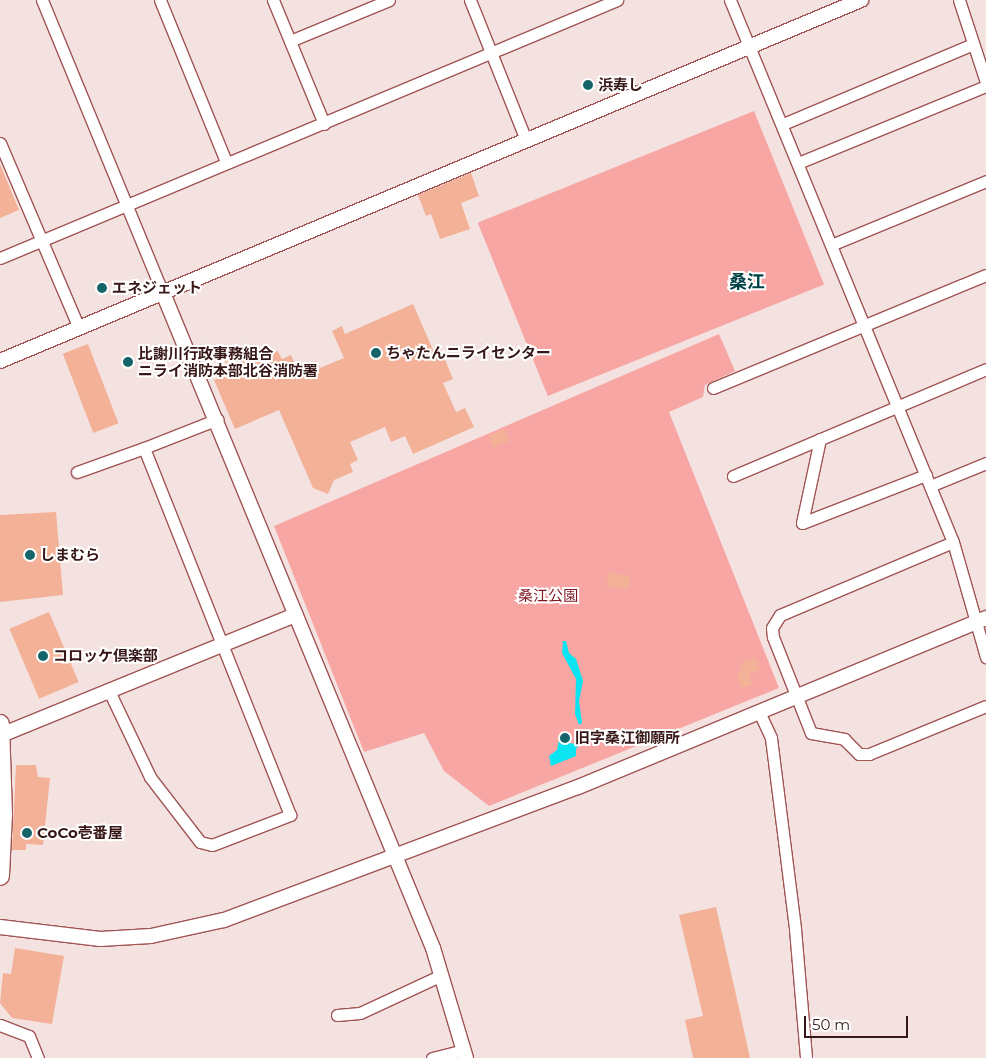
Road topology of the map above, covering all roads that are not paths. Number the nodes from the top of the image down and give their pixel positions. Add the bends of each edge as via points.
1 (42, 0) edge
2 (160, 0) edge
3 (273, 0) edge
4 (389, 0) edge
5 (470, 0) edge
6 (617, 0) edge
7 (730, 0) edge
8 (861, 0) edge
9 (959, 0) edge
10 (290, 40) junction
11 (974, 44) junction
12 (749, 47) junction
13 (491, 52) junction
14 (986, 82) edge
15 (986, 86) edge
16 (324, 124) junction
17 (783, 124) junction
18 (526, 140) junction
19 (0, 143) edge
20 (226, 162) junction
21 (798, 163) junction
22 (986, 181) edge
23 (126, 203) junction
24 (41, 240) junction
25 (831, 244) junction
26 (0, 258) edge
27 (986, 274) edge
28 (163, 293) junction
29 (864, 325) junction
30 (79, 328) junction
31 (0, 361) edge
32 (986, 368) edge
33 (713, 388) dead end
34 (898, 406) junction
35 (218, 419) junction
36 (820, 439) junction
37 (144, 448) junction
38 (986, 463) edge
39 (76, 472) dead end
40 (733, 476) dead end
41 (928, 481) junction
42 (953, 542) junction
43 (295, 615) junction
44 (981, 620) edge
45 (222, 647) junction
46 (986, 657) edge
47 (110, 693) junction
48 (796, 698) junction
49 (986, 706) edge
50 (760, 714) junction
51 (1, 729) edge
52 (395, 858) junction
53 (0, 876) edge
54 (0, 927) edge
55 (442, 975) junction
56 (337, 1016) dead end
57 (0, 1024) edge
58 (465, 1054) edge
59 (38, 1058) edge
60 (432, 1058) edge
61 (806, 1058) edge

1 - 23 street
2 - 20 street
3 - 10 street
4 - 10 street
5 - 13 street
6 - 13 street
7 - 12 street
8 - 12 street
9 - 11 street
10 - 16 street
11 - 14 street
11 - 17 street
12 - 17 street
12 - 18 street
13 - 16 street
13 - 18 street
15 - 21 street
16 - 20 street
17 - 21 street
18 - 28 street
19 - 24 street
20 - 23 street
21 - 25 street
22 - 25 street
23 - 24 street
23 - 28 street
24 - 26 street
24 - 30 street
25 - 29 street
27 - 29 street
28 - 30 street
28 - 35 street
29 - 33 street
29 - 34 street
30 - 31 street
32 - 34 street
34 - 36 street
34 - 41 street
35 - 37 street
35 - 43 street
36 - 40 street
36 - 41 street via 802,523
37 - 39 street
37 - 45 street
38 - 41 street
41 - 42 street
42 - 44 street
42 - 48 street via 780,615 772,628 773,637
43 - 45 street
43 - 52 street
44 - 46 street
44 - 48 street
45 - 47 street
45 - 47 street via 290,815 212,845 200,842 150,777
47 - 51 street
48 - 49 street via 811,733 844,739 859,754 869,754
48 - 50 street
50 - 52 street
50 - 61 street via 771,738 795,929
51 - 53 main road
52 - 54 street via 224,920 151,936 78,938
52 - 55 street
55 - 56 street via 360,1012
55 - 58 street
57 - 59 street via 29,1036
58 - 60 street

